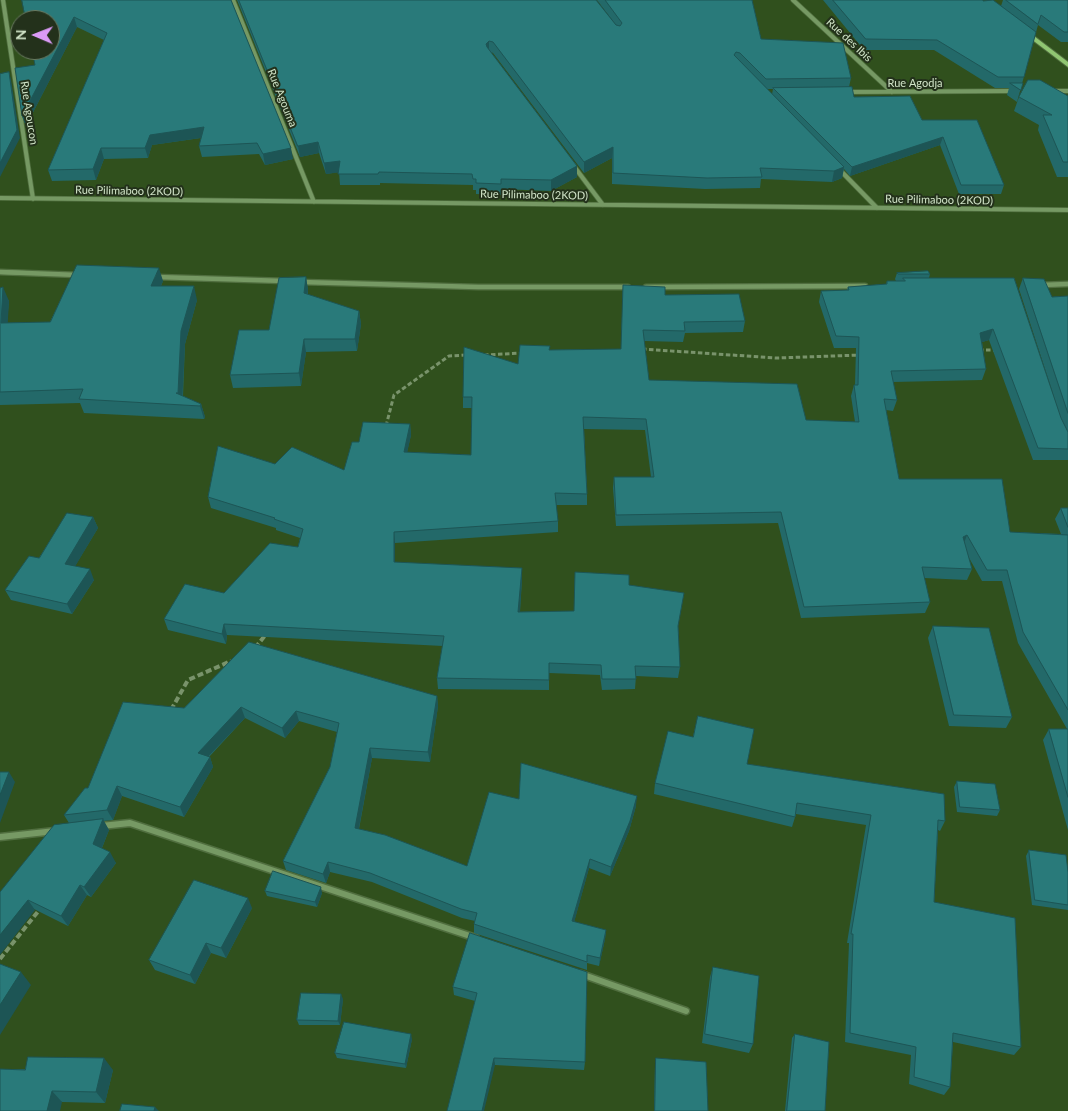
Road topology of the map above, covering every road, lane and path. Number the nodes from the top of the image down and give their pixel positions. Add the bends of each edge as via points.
1 (3, 0) edge
2 (233, 0) edge
3 (793, 0) edge
4 (1014, 24) edge
5 (1068, 65) edge
6 (1019, 91) edge
7 (1048, 91) edge
8 (1068, 91) edge
9 (842, 92) edge
10 (892, 92) junction
11 (568, 158) edge
12 (837, 167) edge
13 (0, 198) edge
14 (33, 199) junction
15 (314, 202) junction
16 (603, 205) junction
17 (877, 208) junction
18 (1068, 210) edge
19 (0, 272) edge
20 (80, 275) edge
21 (149, 277) edge
22 (289, 281) edge
23 (299, 282) edge
24 (1068, 284) edge
25 (1032, 285) edge
26 (875, 286) edge
27 (636, 349) edge
28 (1004, 350) edge
29 (974, 351) edge
30 (528, 353) edge
31 (469, 355) edge
32 (479, 355) edge
33 (865, 355) edge
34 (384, 432) edge
35 (270, 630) edge
36 (252, 652) edge
37 (233, 660) edge
38 (169, 714) edge
39 (98, 826) edge
40 (59, 831) edge
41 (0, 837) edge
42 (42, 907) edge
43 (487, 942) edge
44 (0, 959) edge
45 (571, 970) edge
46 (686, 1012) dead end

1 - 14 street, Rue Agoucon
2 - 15 street, Rue Agouma
3 - 10 street, Rue des Ibis
4 - 5 street
6 - 10 street, Rue Agodja
7 - 8 street
9 - 10 street, Rue Agodja
11 - 16 street
12 - 17 street
13 - 14 street, Rue Pilimaboo (2KOD)
14 - 15 street, Rue Pilimaboo (2KOD)
15 - 16 street, Rue Pilimaboo (2KOD)
16 - 17 street, Rue Pilimaboo (2KOD)
17 - 18 street, Rue Pilimaboo (2KOD)
19 - 20 street
21 - 22 street
23 - 26 street via 478,287
24 - 25 street
27 - 33 path via 776,358
28 - 29 path
30 - 32 path
31 - 34 path via 449,356 394,395
35 - 36 path
37 - 38 path via 188,680
39 - 43 street via 130,823
40 - 41 street
42 - 44 path
45 - 46 street

